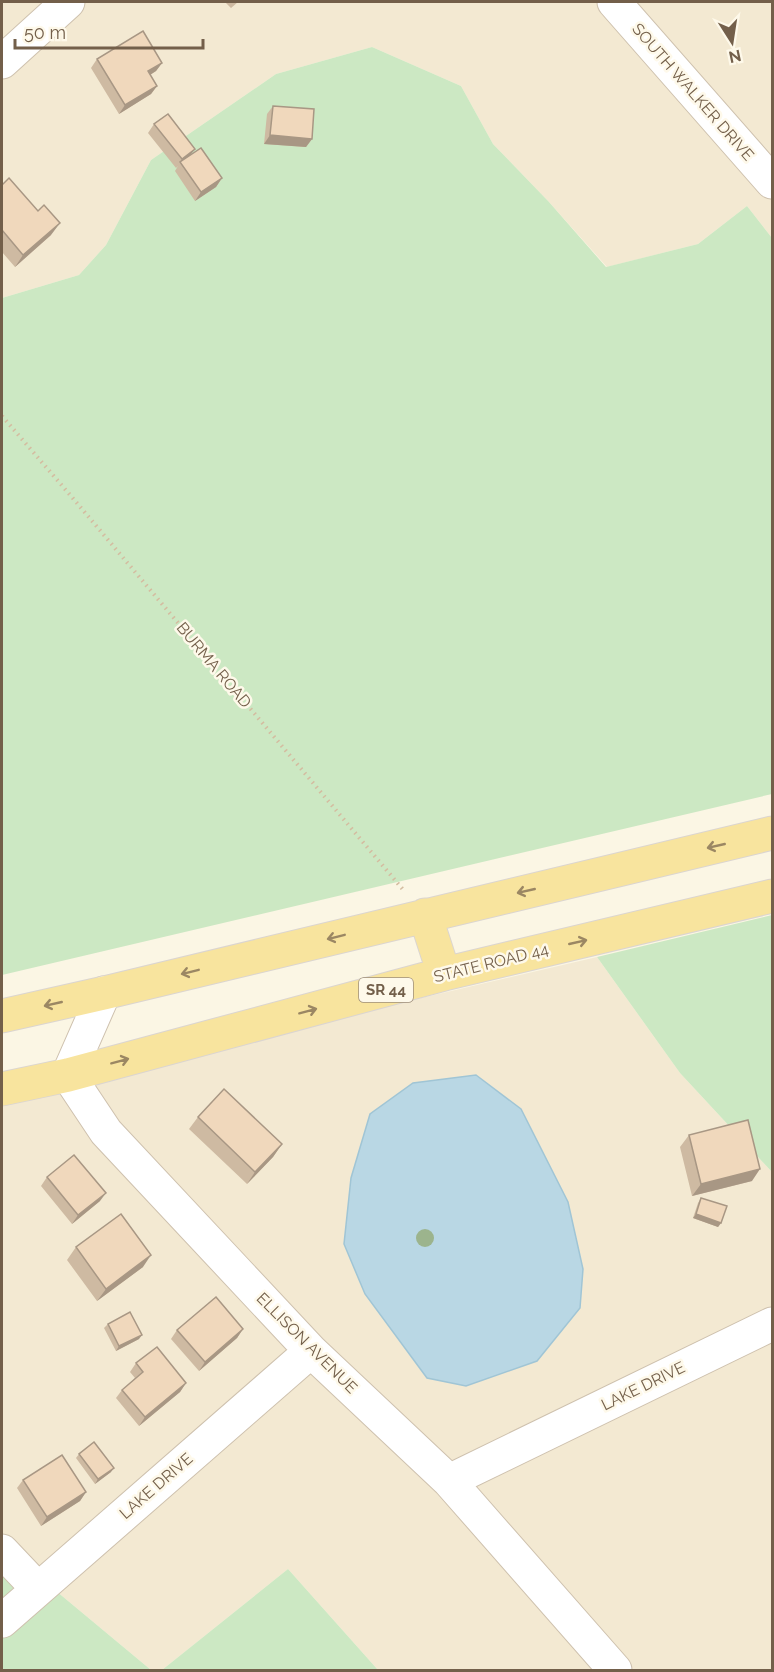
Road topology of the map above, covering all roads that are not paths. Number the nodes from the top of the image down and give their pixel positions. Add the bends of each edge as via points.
1 (68, 2) edge
2 (614, 2) edge
3 (2, 62) edge
4 (772, 182) edge
5 (772, 833) edge
6 (772, 896) edge
7 (425, 915) junction
8 (444, 974) junction
9 (104, 993) junction
10 (2, 1016) edge
11 (68, 1076) junction
12 (2, 1089) edge
13 (772, 1324) edge
14 (311, 1351) junction
15 (449, 1481) junction
16 (2, 1551) edge
17 (38, 1589) junction
18 (2, 1621) edge
19 (615, 1671) edge

1 - 3 street
2 - 4 street, SOUTH WALKER DRIVE
5 -> 7 main road
8 -> 6 main road, STATE ROAD 44 / SR 44
7 - 8 main road
7 -> 9 main road
11 -> 8 main road, STATE ROAD 44 / SR 44
9 -> 10 main road
9 - 11 street
11 - 12 main road, STATE ROAD 44 / SR 44
11 - 14 street, ELLISON AVENUE via 106,1132
13 - 15 street, LAKE DRIVE
14 - 15 street, ELLISON AVENUE
14 - 17 street, LAKE DRIVE
15 - 19 street, ELLISON AVENUE
16 - 17 street
17 - 18 street, LAKE DRIVE

